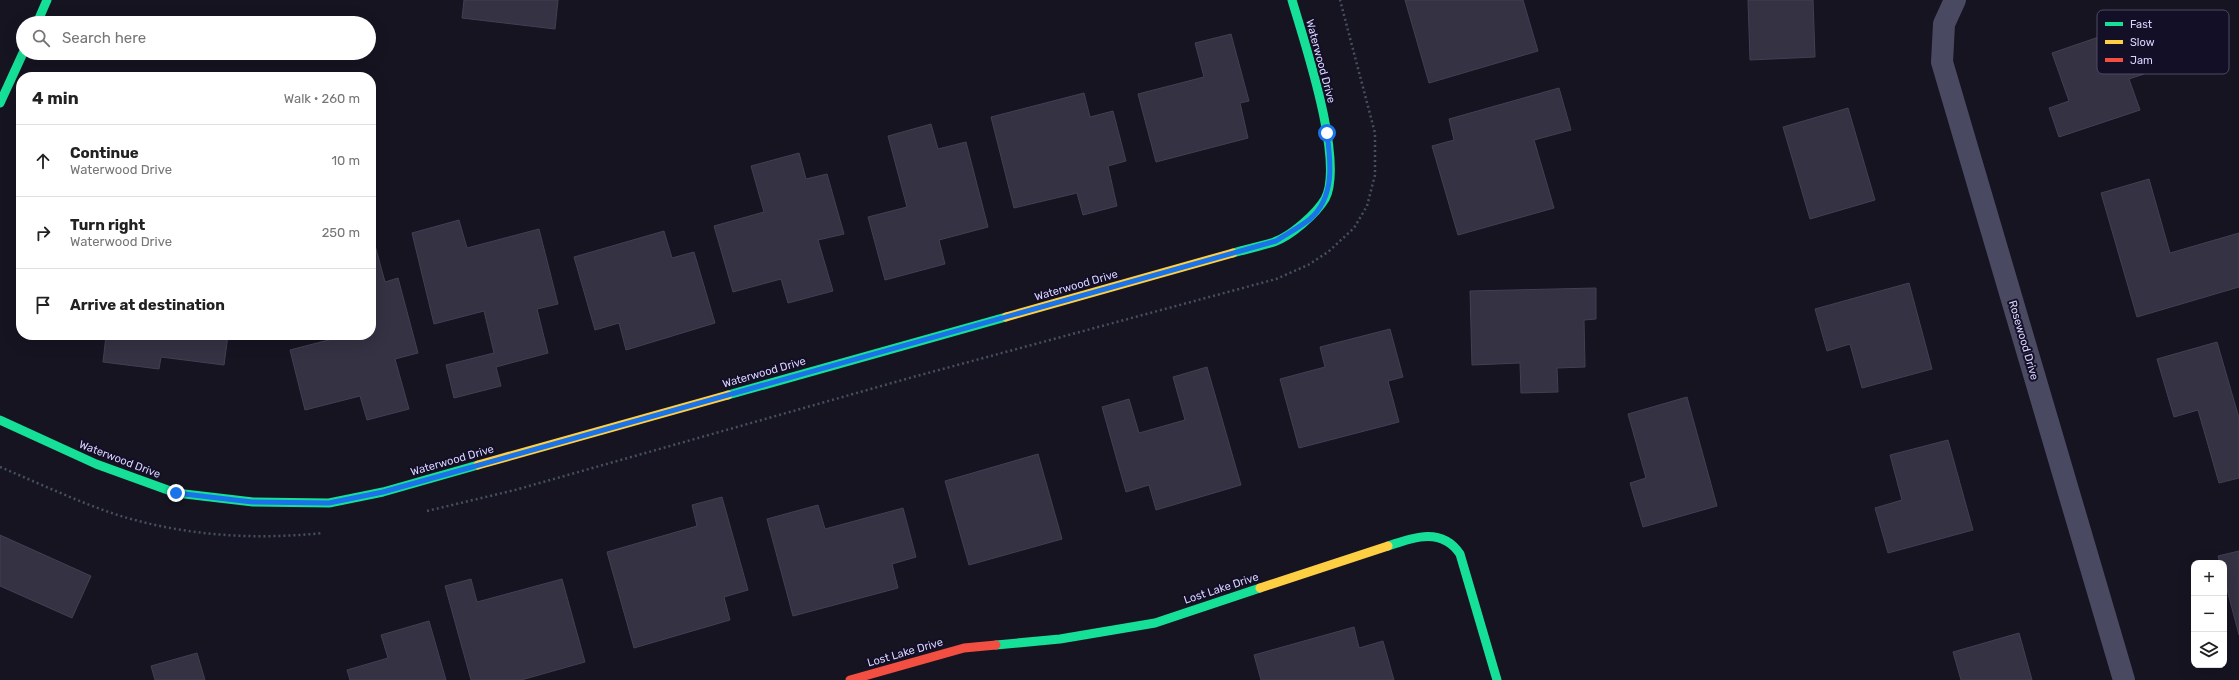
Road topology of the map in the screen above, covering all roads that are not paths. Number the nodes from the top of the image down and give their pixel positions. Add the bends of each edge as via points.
1 (47, 0) edge
2 (1292, 0) edge
3 (1955, 0) edge
4 (40, 16) edge
5 (20, 60) edge
6 (0, 103) edge
7 (0, 420) edge
8 (850, 680) edge
9 (1496, 680) edge
10 (2124, 680) edge

1 - 4 street
2 - 7 street, Waterwood Drive via 1327,133 1332,164 1327,196 1310,218 1276,241 383,492 329,503 252,502 176,493 96,464
3 - 10 street, Rosewood Drive via 1944,24 1942,62
5 - 6 street
8 - 9 street, Lost Lake Drive via 964,648 1060,640 1155,623 1406,540 1442,536 1454,543 1460,554

